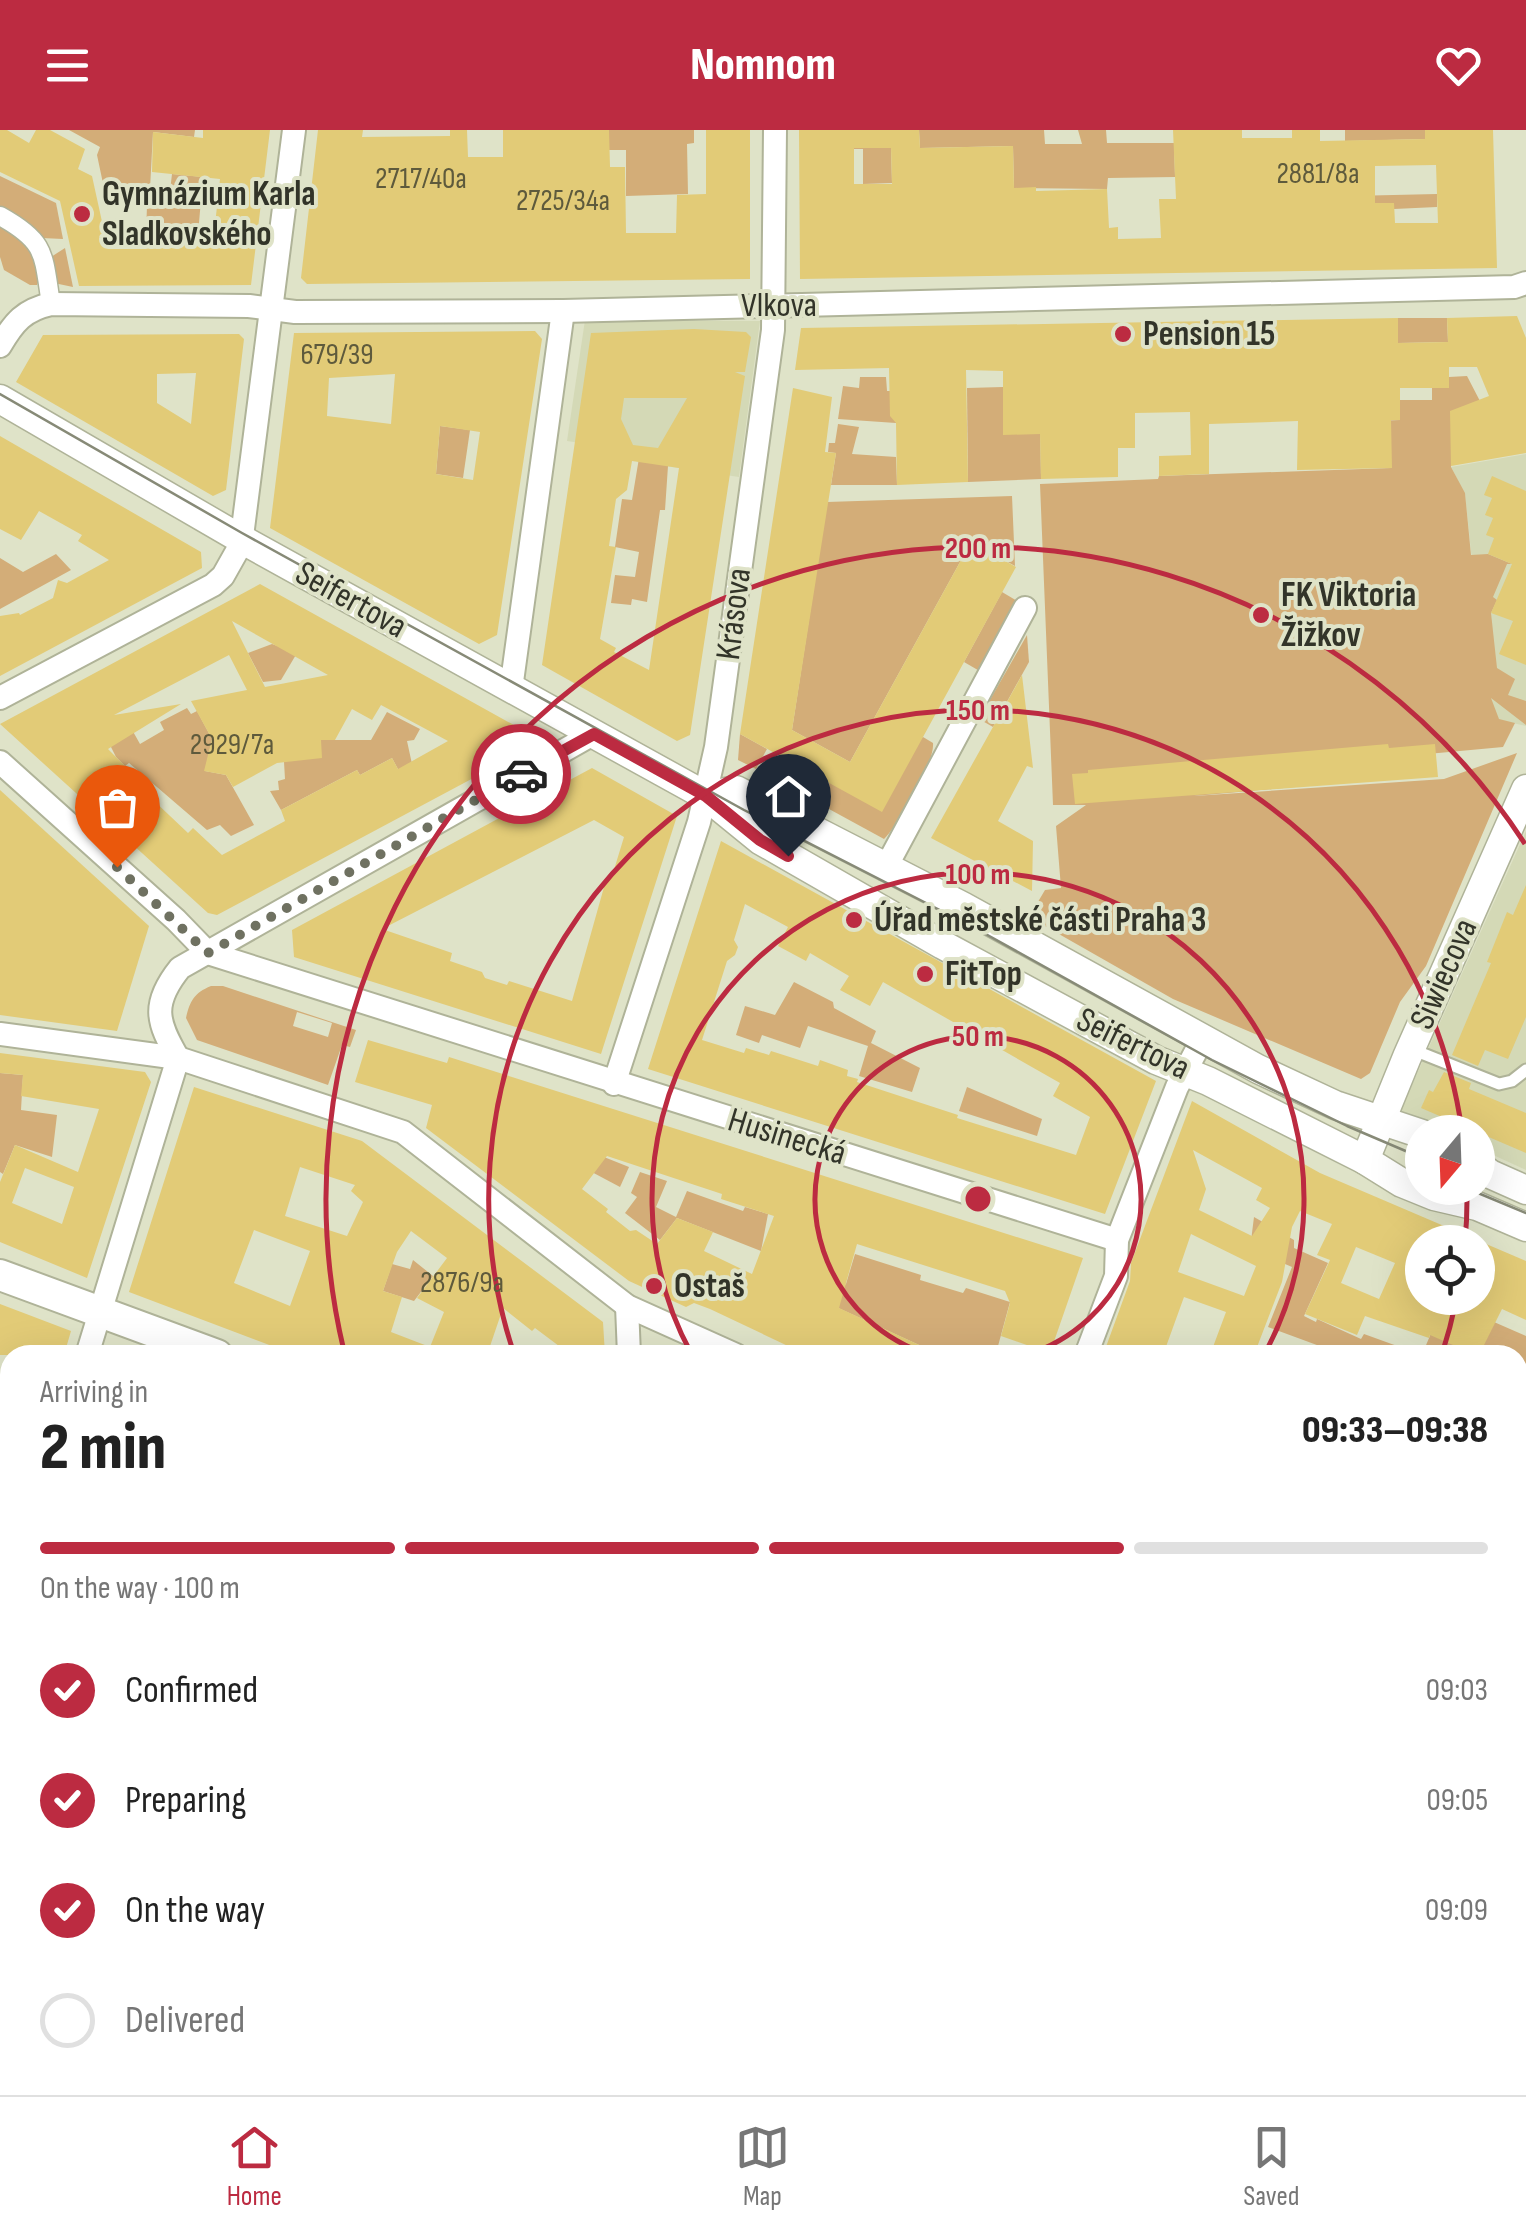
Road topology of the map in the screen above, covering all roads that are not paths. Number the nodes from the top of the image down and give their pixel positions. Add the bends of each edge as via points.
1 (294, 130) edge
2 (775, 130) edge
3 (0, 216) edge
4 (1526, 283) edge
5 (774, 305) junction
6 (41, 306) junction
7 (272, 309) junction
8 (564, 311) junction
9 (0, 346) edge
10 (0, 399) edge
11 (242, 539) junction
12 (1025, 608) dead end
13 (512, 689) junction
14 (0, 698) edge
15 (594, 734) junction
16 (0, 762) edge
17 (1526, 790) edge
18 (706, 796) junction
19 (885, 869) junction
20 (208, 953) junction
21 (0, 1034) edge
22 (1204, 1038) junction
23 (1411, 1048) junction
24 (178, 1058) junction
25 (1526, 1070) edge
26 (1186, 1072) junction
27 (614, 1084) junction
28 (1382, 1121) junction
29 (1405, 1128) edge
30 (1365, 1160) junction
31 (1495, 1176) edge
32 (1526, 1190) edge
33 (1526, 1227) edge
34 (1118, 1240) junction
35 (0, 1275) edge
36 (627, 1306) junction
37 (101, 1312) junction
38 (91, 1345) edge
39 (189, 1345) edge
40 (628, 1345) edge
41 (714, 1345) edge
42 (1090, 1345) edge

1 - 7 street
2 - 5 street, Krásova
3 - 6 street via 42,248
4 - 5 street, Vlkova
5 - 8 street, Vlkova
5 - 18 street, Krásova
6 - 7 street, Vlkova
6 - 9 street via 16,320
7 - 8 street, Vlkova
7 - 11 street
8 - 13 street
10 - 11 street, Seifertova
11 - 13 street, Seifertova
11 - 14 street via 213,585
12 - 19 street
13 - 15 street, Seifertova
15 - 18 street, Seifertova
15 - 20 street
16 - 20 street
17 - 23 street, Siwiecova
18 - 19 street, Seifertova via 736,790
18 - 26 street, Seifertova via 760,840
18 - 27 street, Krásova
19 - 22 street, Seifertova
20 - 24 street via 170,980 159,1014 160,1029
20 - 27 street, Husinecká
21 - 24 street
22 - 26 street
22 - 28 street, Seifertova via 1335,1105
23 - 25 lane via 1499,1084
23 - 28 street, Siwiecova
24 - 36 street via 403,1132
24 - 37 street
26 - 30 street, Seifertova
26 - 34 street
27 - 34 street, Husinecká
28 - 29 street, Seifertova
28 - 30 street, Siwiecova
30 - 33 street, Seifertova via 1402,1183
31 - 32 street
34 - 42 street via 1116,1276
35 - 37 main road
36 - 40 street
36 - 41 street
37 - 38 street
37 - 39 main road

